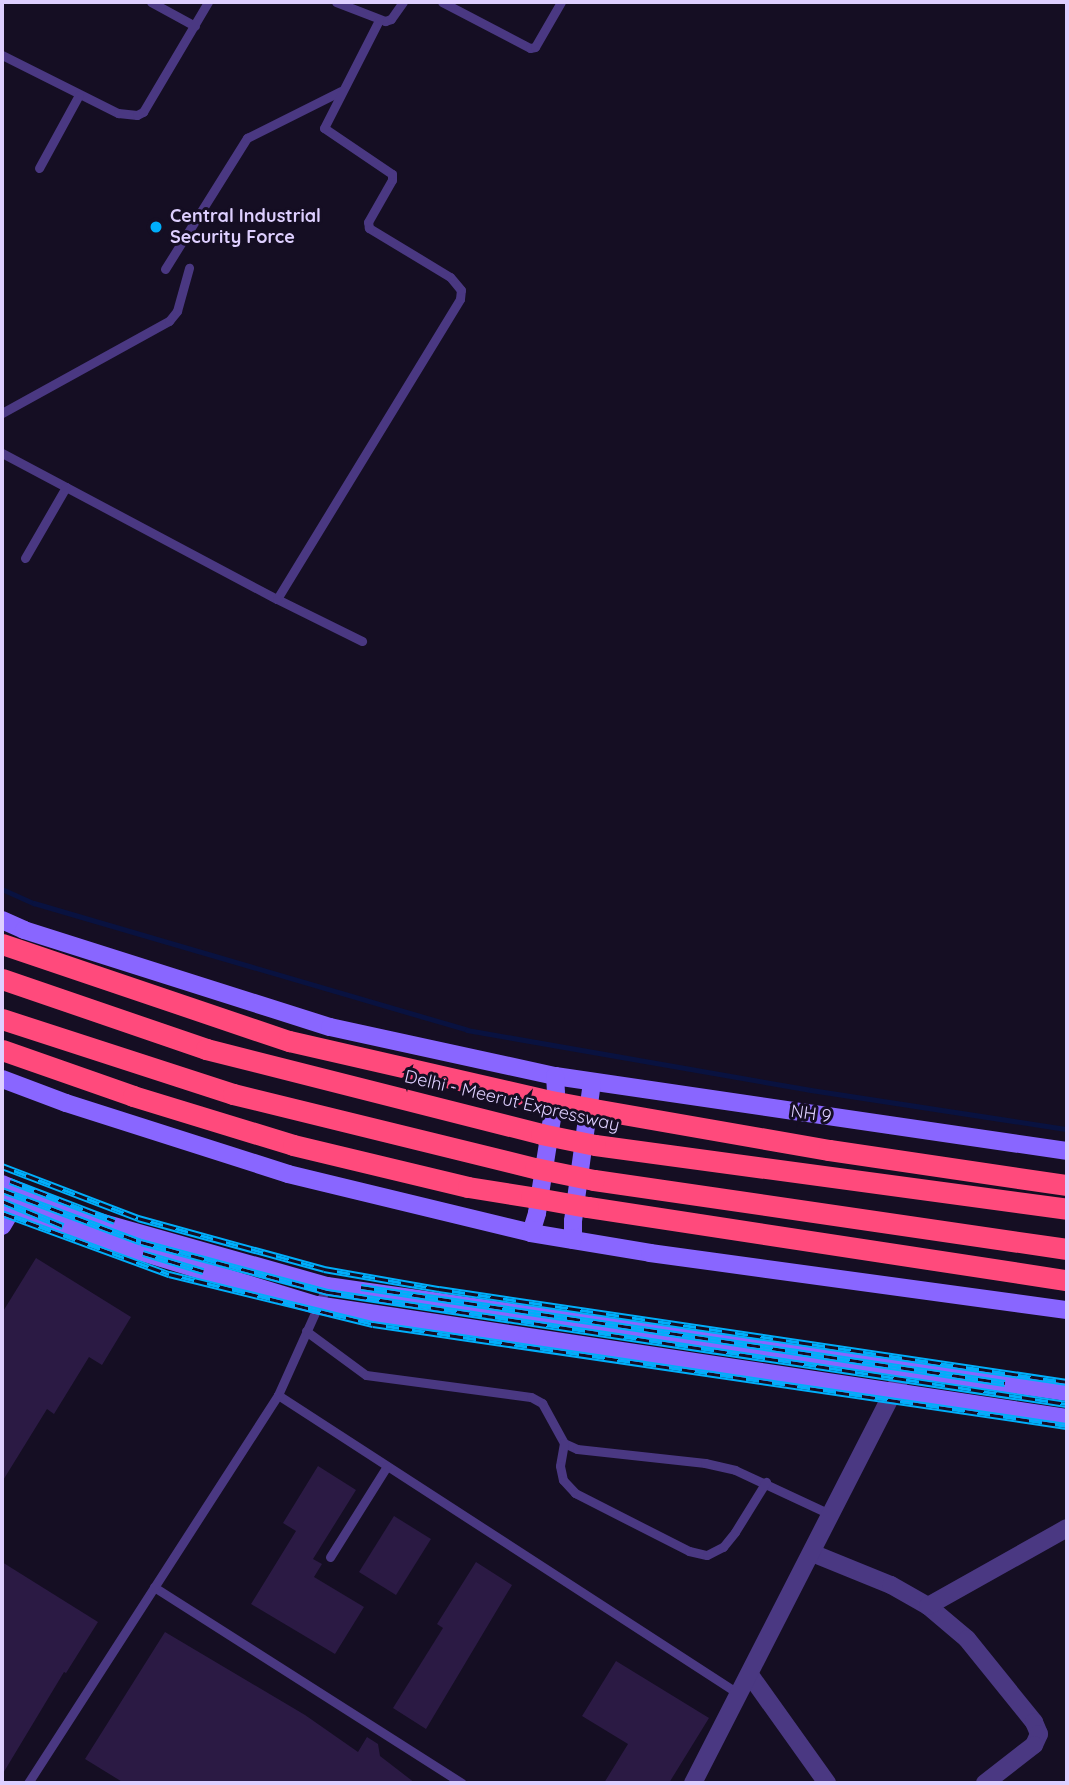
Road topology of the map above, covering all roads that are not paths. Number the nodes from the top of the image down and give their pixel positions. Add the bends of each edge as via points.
1 (151, 2) edge
2 (208, 2) edge
3 (336, 2) edge
4 (403, 2) edge
5 (442, 2) edge
6 (559, 3) edge
7 (379, 20) junction
8 (195, 26) junction
9 (2, 55) edge
10 (341, 91) junction
11 (79, 96) junction
12 (39, 167) dead end
13 (189, 268) dead end
14 (165, 269) dead end
15 (2, 413) edge
16 (2, 453) edge
17 (66, 487) junction
18 (25, 558) dead end
19 (277, 599) junction
20 (362, 640) dead end
21 (2, 920) edge
22 (2, 944) edge
23 (2, 979) edge
24 (2, 1019) edge
25 (2, 1050) edge
26 (555, 1076) junction
27 (2, 1079) edge
28 (593, 1082) junction
29 (1067, 1151) edge
30 (2, 1184) edge
31 (1067, 1185) edge
32 (22, 1192) junction
33 (7, 1206) edge
34 (1067, 1209) edge
35 (2, 1226) edge
36 (531, 1233) junction
37 (573, 1240) junction
38 (1067, 1250) edge
39 (1067, 1280) edge
40 (327, 1286) junction
41 (316, 1305) junction
42 (1067, 1310) edge
43 (306, 1331) junction
44 (905, 1369) junction
45 (1067, 1392) edge
46 (894, 1394) junction
47 (278, 1395) junction
48 (1067, 1418) edge
49 (564, 1443) junction
50 (387, 1466) junction
51 (766, 1482) junction
52 (832, 1515) junction
53 (1067, 1528) edge
54 (812, 1553) junction
55 (330, 1557) dead end
56 (154, 1587) junction
57 (928, 1606) junction
58 (750, 1675) junction
59 (739, 1694) junction
60 (28, 1783) edge
61 (462, 1783) edge
62 (693, 1783) edge
63 (827, 1783) edge
64 (985, 1783) edge

1 - 8 lane
2 - 8 lane
3 - 7 lane
4 - 7 lane via 391,19
5 - 6 lane via 530,48 535,47
7 - 10 lane
8 - 11 lane via 143,112 130,116
9 - 11 lane
10 - 14 lane via 247,138
10 - 19 lane via 324,128 392,174 369,228 450,277 461,290 460,299
11 - 12 lane
13 - 15 lane via 177,311 169,321
16 - 17 lane
17 - 18 lane
17 - 19 lane
19 - 20 lane
21 - 26 street, NH 9 via 330,1027
22 - 31 highway, bridge via 289,1041 546,1100 829,1150
23 - 34 highway, Delhi - Meerut Expressway, bridge via 206,1049 541,1134
24 - 38 highway, bridge via 233,1094 535,1168
25 - 39 highway, bridge via 293,1145 468,1188
26 - 28 street, NH 9
26 - 36 street via 556,1093
27 - 36 street via 288,1174
28 - 29 street, NH 9
28 - 37 street
30 - 32 street
32 - 33 street
32 - 40 street via 78,1216
33 - 35 street
33 - 41 street via 79,1233
36 - 37 street
37 - 42 street
40 - 41 lane
40 - 44 street
41 - 43 lane
41 - 46 street
43 - 47 lane
43 - 49 lane via 366,1375 531,1397 542,1403
44 - 45 street
44 - 46 street
46 - 48 street
46 - 52 street
47 - 50 lane
47 - 56 lane
49 - 51 lane via 577,1449 705,1463
49 - 51 lane via 563,1480 575,1493 689,1551 707,1555 723,1547
50 - 55 lane
50 - 59 lane
51 - 52 lane
52 - 54 street
53 - 57 street
54 - 57 street via 891,1585
54 - 58 street
56 - 60 lane
56 - 61 lane
57 - 64 street via 967,1639 1039,1734 1034,1745
58 - 59 street
58 - 63 street
59 - 62 street

